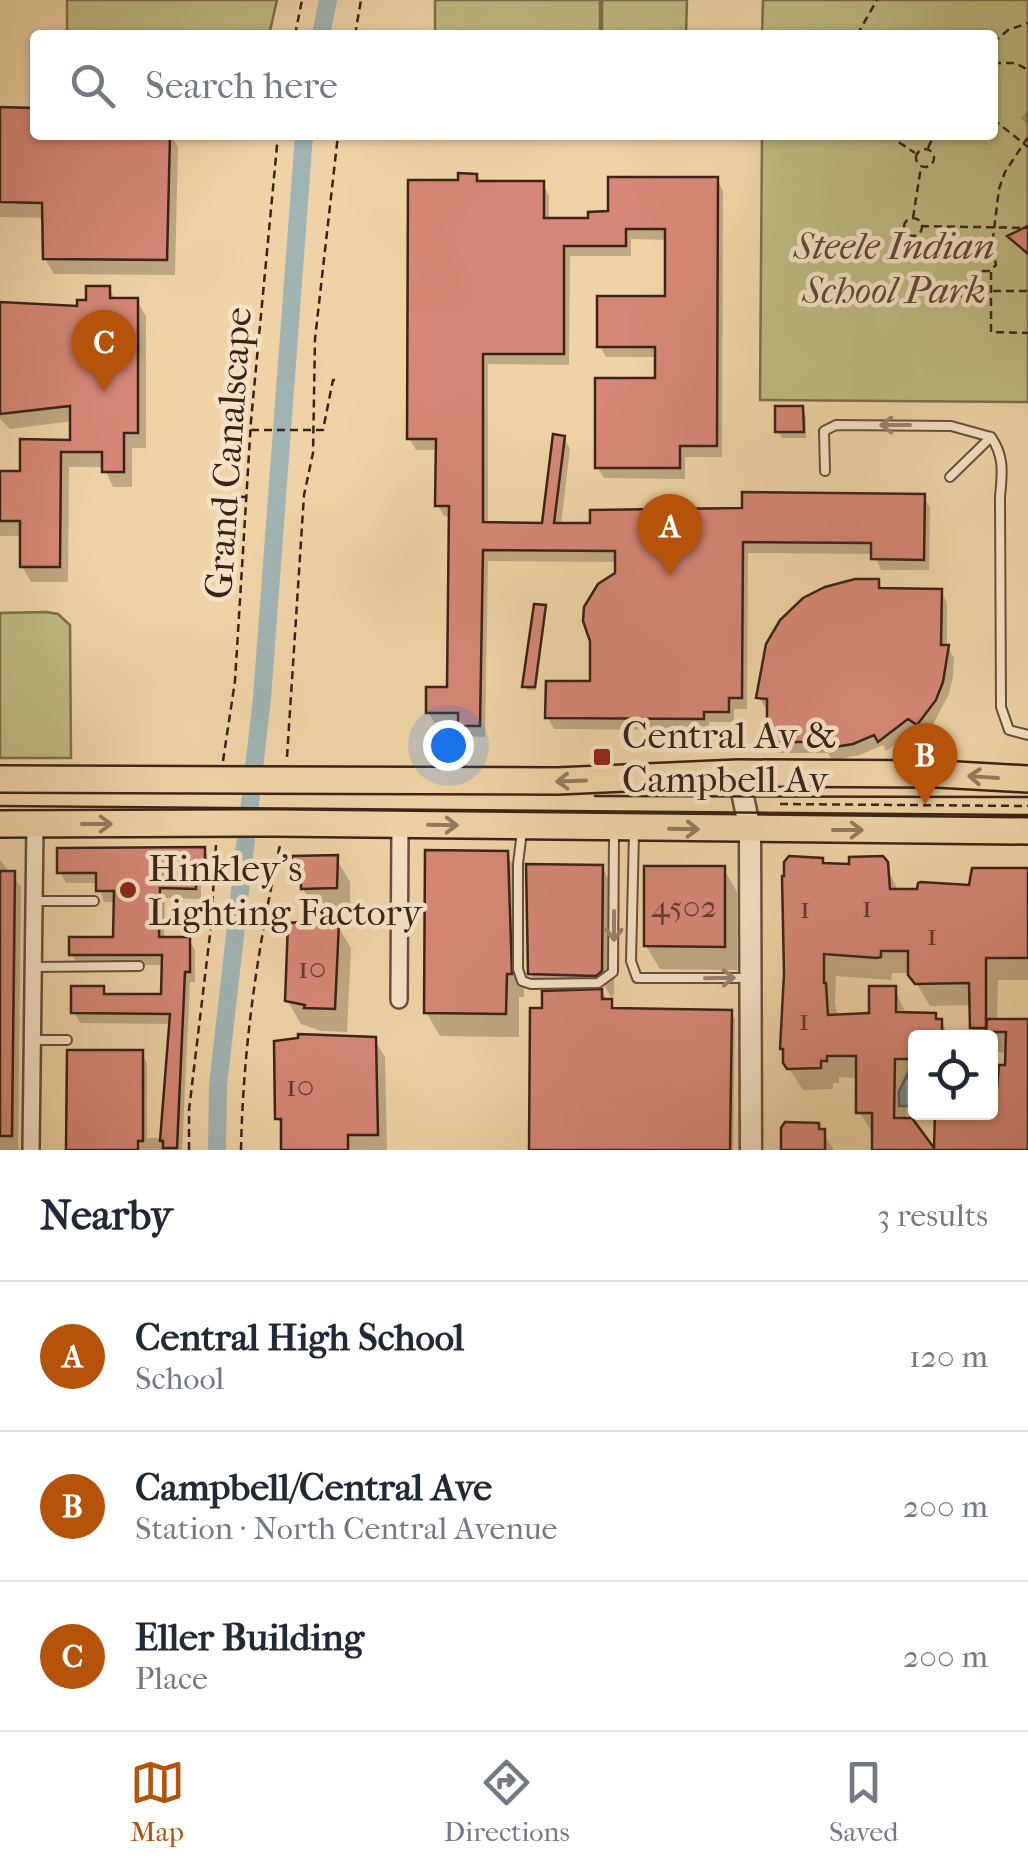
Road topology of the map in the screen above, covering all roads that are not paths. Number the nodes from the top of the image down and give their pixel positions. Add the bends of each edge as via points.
1 (991, 438) junction
2 (825, 471) dead end
3 (950, 477) dead end
4 (1028, 735) edge
5 (738, 774) junction
6 (0, 779) edge
7 (1028, 779) edge
8 (0, 824) edge
9 (35, 824) junction
10 (400, 824) junction
11 (522, 826) junction
12 (624, 829) junction
13 (750, 830) junction
14 (1028, 831) edge
15 (34, 901) junction
16 (94, 901) dead end
17 (33, 966) junction
18 (138, 966) dead end
19 (751, 978) junction
20 (399, 1000) dead end
21 (32, 1040) junction
22 (67, 1040) dead end
23 (31, 1150) edge
24 (751, 1150) edge

1 -> 2 lane via 951,426 836,425 824,431
1 - 3 lane
1 - 4 lane via 1002,470 1001,707 1009,730
5 -> 6 main road via 557,781
7 -> 5 main road
5 - 13 street
8 - 9 main road
9 -> 10 main road via 224,830
9 - 15 street
10 -> 11 main road
10 - 20 street
11 - 12 main road
12 -> 11 lane via 613,972 598,984 531,984 518,969
12 -> 13 main road
12 -> 19 lane via 637,978
13 -> 14 main road
13 - 19 street
15 - 16 lane
15 - 17 street
17 - 18 lane
17 - 21 street
19 - 24 street
21 - 22 lane
21 - 23 street

